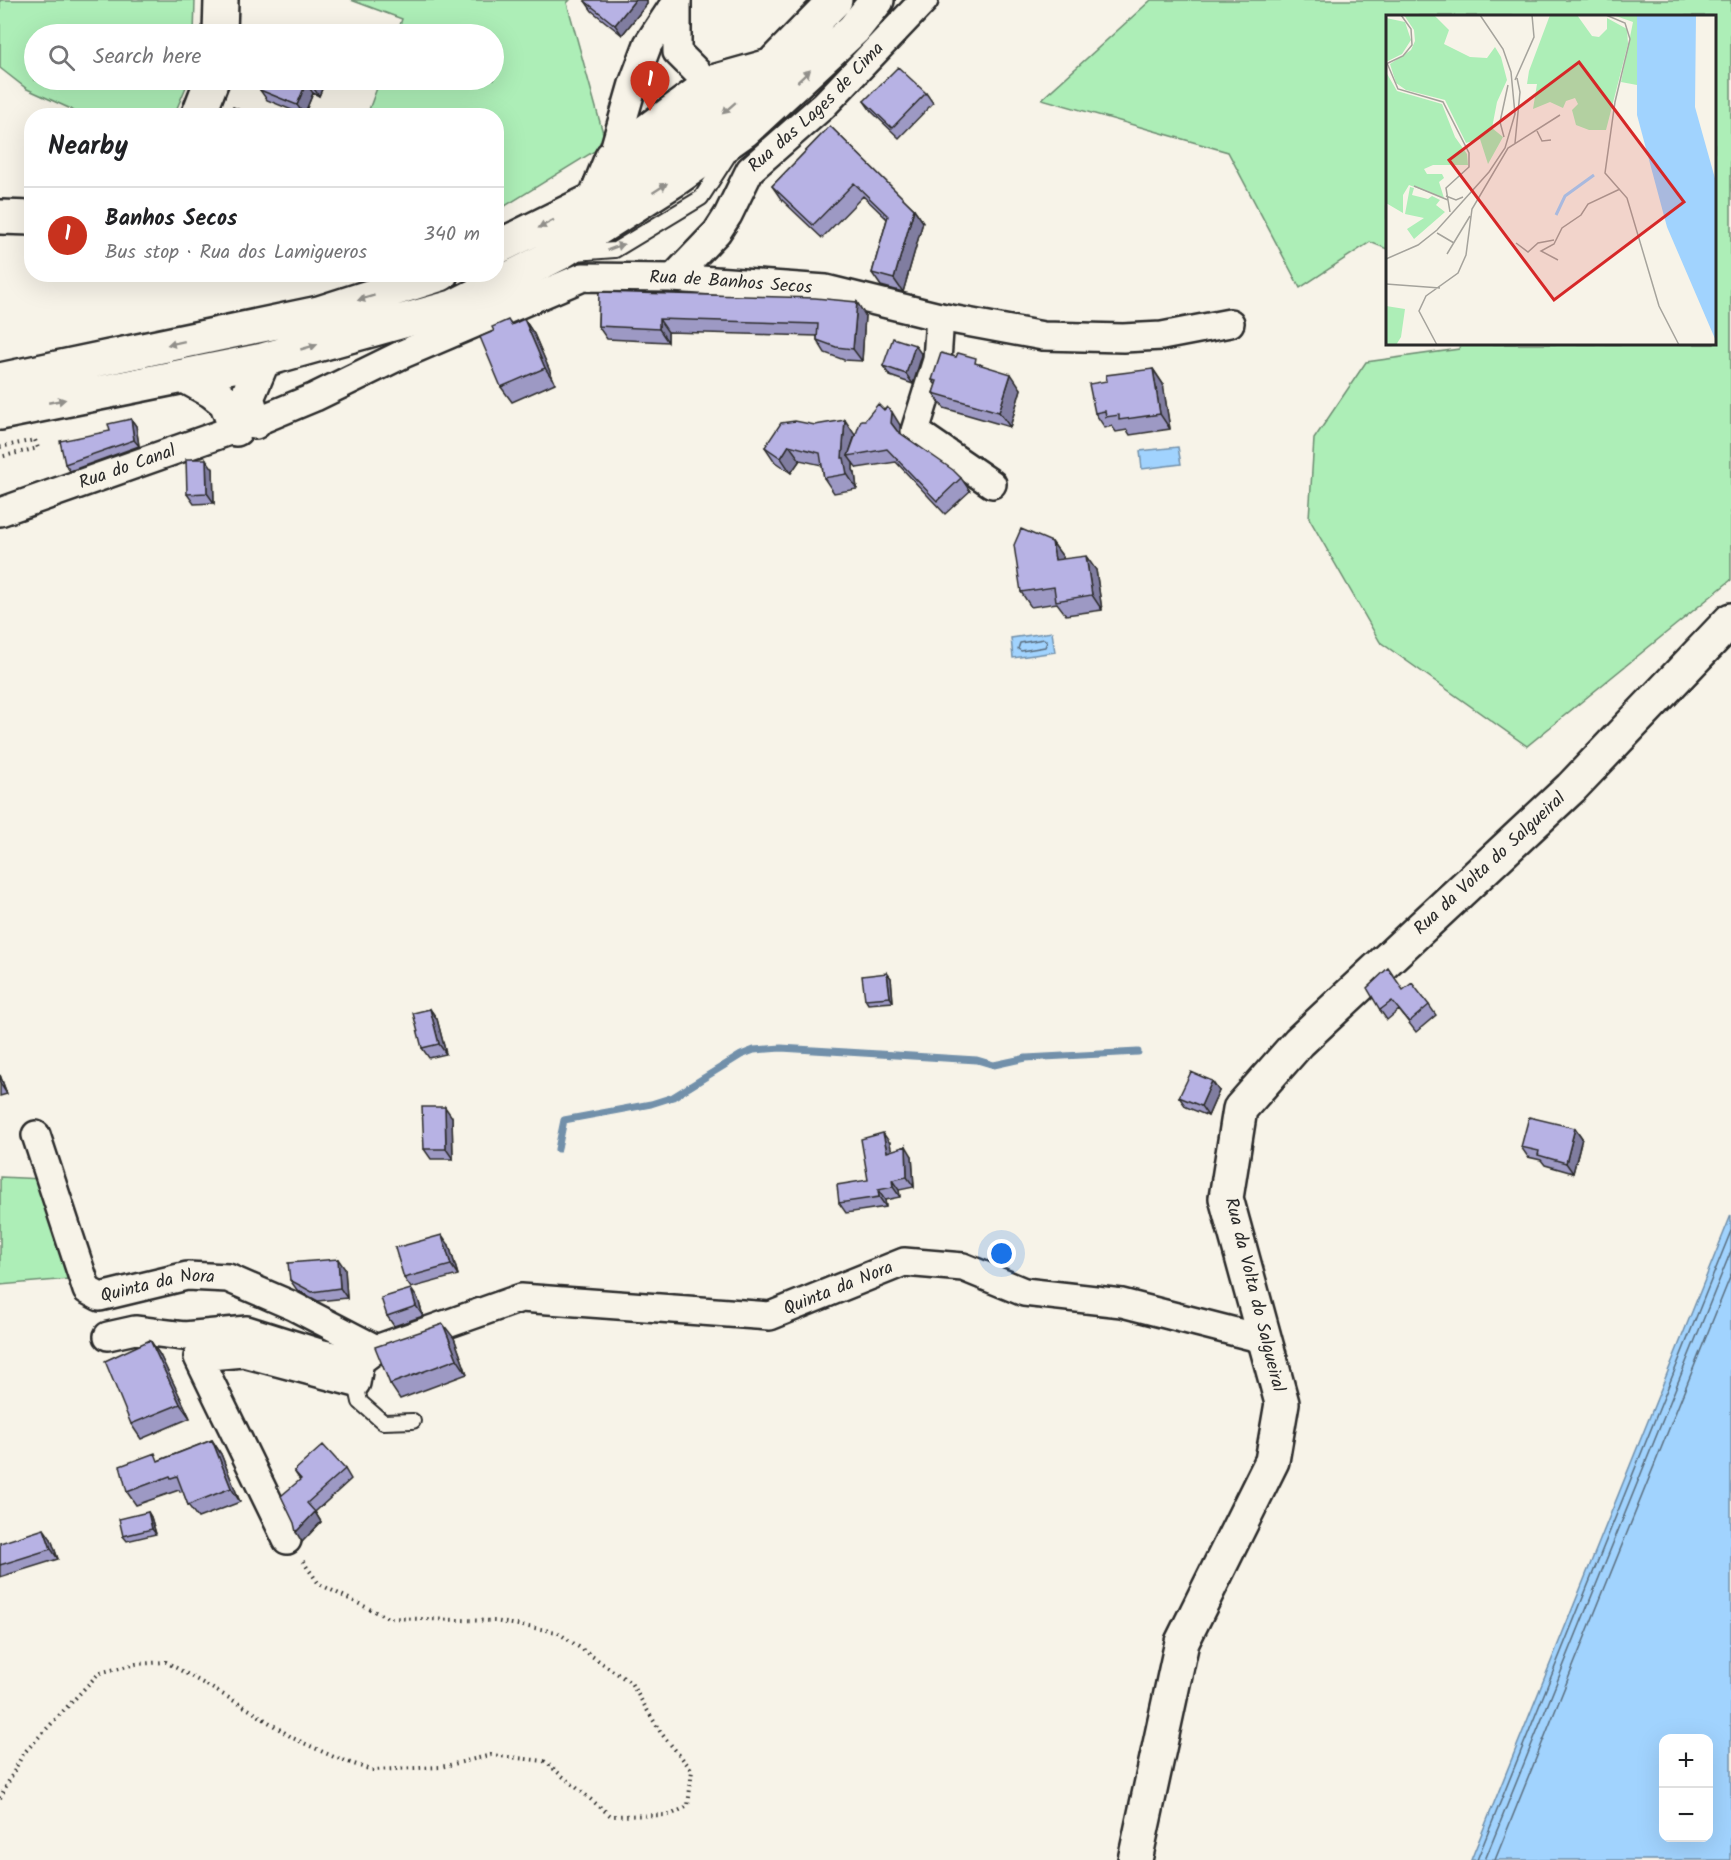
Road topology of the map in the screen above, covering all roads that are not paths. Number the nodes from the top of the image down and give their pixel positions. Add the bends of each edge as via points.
1 (221, 0) edge
2 (677, 0) edge
3 (835, 0) edge
4 (877, 0) edge
5 (924, 0) edge
6 (220, 24) edge
7 (770, 66) junction
8 (713, 82) junction
9 (209, 90) edge
10 (202, 108) edge
11 (612, 158) junction
12 (595, 199) junction
13 (0, 217) edge
14 (24, 218) edge
15 (504, 244) edge
16 (673, 278) junction
17 (504, 281) edge
18 (416, 282) edge
19 (503, 282) edge
20 (940, 318) junction
21 (1230, 323) dead end
22 (263, 360) junction
23 (185, 376) junction
24 (0, 380) edge
25 (0, 413) edge
26 (245, 425) junction
27 (992, 484) dead end
28 (0, 512) edge
29 (1731, 620) edge
30 (36, 1135) dead end
31 (108, 1336) dead end
32 (1263, 1339) junction
33 (364, 1365) junction
34 (413, 1420) dead end
35 (287, 1540) road end
36 (1135, 1860) edge

1 - 6 main road
2 - 8 street via 677,52 701,76
2 - 11 street via 648,44
3 - 7 main road
17 -> 4 main road via 558,254 746,130 854,29
5 - 16 street, Rua das Lages de Cima via 824,105 750,170 717,232
7 - 8 main road
7 -> 12 main road via 729,109
8 - 11 main road
9 - 10 main road
11 - 12 main road
12 -> 15 main road
13 - 14 main road
16 - 20 street, Rua de Banhos Secos via 826,289
16 - 26 street, Rua de Banhos Secos via 583,277
18 -> 24 main road via 319,313
22 -> 19 main road via 453,307
20 - 21 street, Rua de Banhos Secos via 1043,336 1082,337 1162,336
20 - 27 street via 937,360 915,431
22 - 23 main road
22 - 26 main road via 247,398
25 -> 23 main road
23 - 26 main road via 226,402
26 - 28 street, Rua do Canal
29 - 32 main road, Rua da Volta do Salgueiral via 1571,788 1299,1042 1240,1109 1226,1198
30 - 33 street, Quinta da Nora via 87,1290 100,1297 187,1276 228,1278 293,1306
31 - 33 street via 135,1330 184,1336 247,1330
32 - 33 street, Quinta da Nora via 1122,1303 1024,1292 963,1267 904,1262 770,1316 521,1298
32 - 36 main road, Rua da Volta do Salgueiral via 1282,1403 1272,1461 1182,1642
33 - 34 lane via 360,1402 383,1422
33 - 35 street via 243,1353 198,1357

